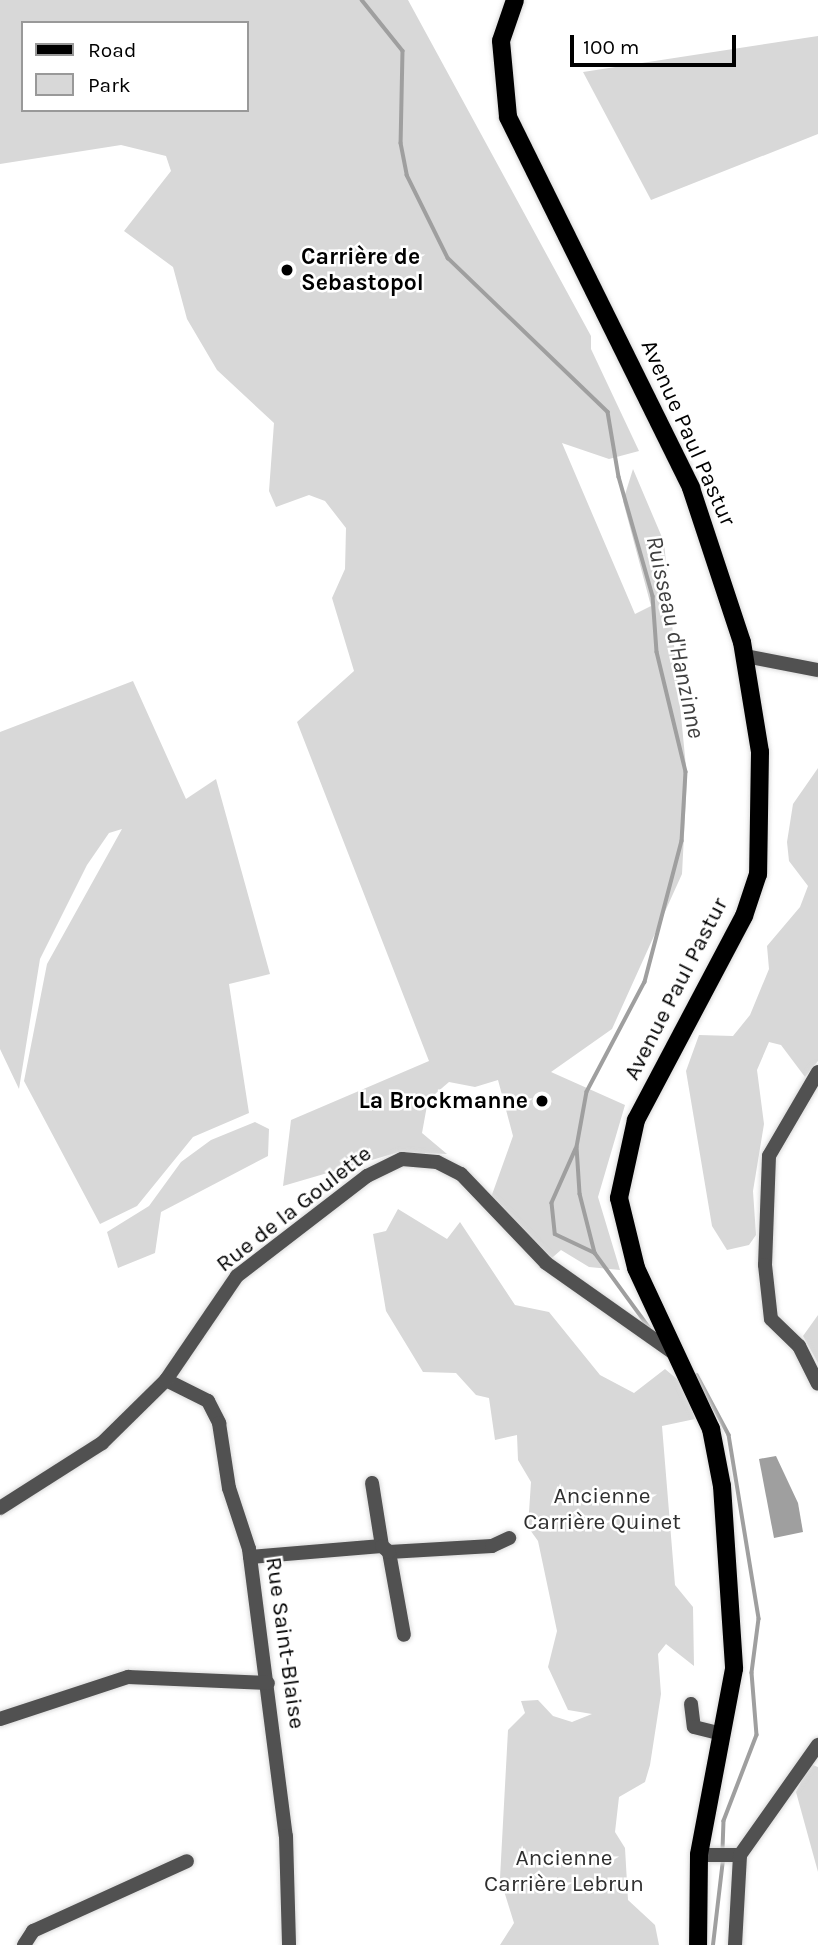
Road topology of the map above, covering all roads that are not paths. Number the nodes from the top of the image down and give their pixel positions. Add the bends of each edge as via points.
1 (515, 0) edge
2 (745, 656) junction
3 (818, 670) edge
4 (818, 1072) edge
5 (679, 1357) junction
6 (166, 1380) junction
7 (818, 1384) edge
8 (372, 1483) dead end
9 (0, 1508) edge
10 (509, 1538) dead end
11 (386, 1549) junction
12 (250, 1557) junction
13 (404, 1635) dead end
14 (268, 1684) junction
15 (691, 1704) dead end
16 (0, 1719) edge
17 (722, 1734) junction
18 (818, 1745) edge
19 (699, 1855) junction
20 (730, 1855) junction
21 (187, 1861) dead end
22 (24, 1945) edge
23 (289, 1945) edge
24 (698, 1945) edge
25 (735, 1945) edge

1 - 2 main road, Avenue Paul Pastur via 501,41 508,117 691,488
2 - 3 street
2 - 5 main road, Avenue Paul Pastur via 763,799 758,874 744,916 636,1120 621,1176 624,1234
4 - 7 street via 769,1156 765,1265 771,1319 799,1346
5 - 6 street, Rue de la Goulette via 546,1263 461,1174 437,1162 402,1159 367,1176 237,1276
5 - 17 main road, Avenue Paul Pastur via 711,1429 722,1486 734,1669
6 - 9 street, Rue de la Goulette via 102,1443
6 - 12 street, Rue Saint-Blaise via 208,1401 219,1423 229,1488
8 - 11 street
10 - 11 street via 492,1546
11 - 12 street
11 - 13 street
12 - 14 street, Rue Saint-Blaise
14 - 16 street via 128,1677
14 - 23 street, Rue Saint-Blaise via 286,1836
15 - 17 street via 694,1727
17 - 19 main road, Avenue Paul Pastur
18 - 20 street
19 - 20 street
19 - 24 main road, Avenue Paul Pastur
20 - 25 street
21 - 22 street via 33,1931

